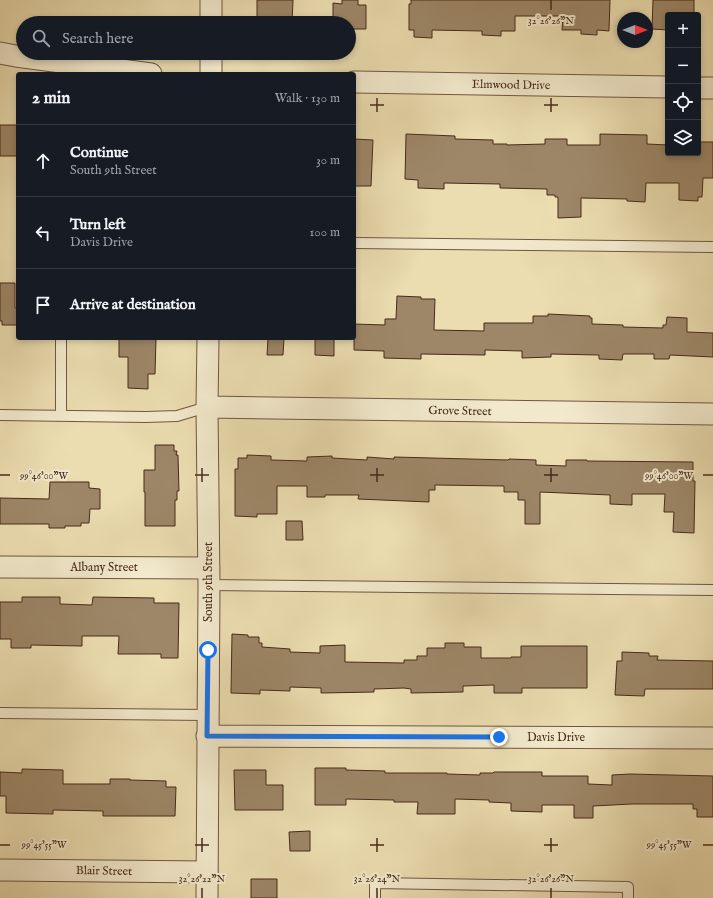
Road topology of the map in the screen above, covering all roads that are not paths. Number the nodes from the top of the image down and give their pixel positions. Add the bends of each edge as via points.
1 (211, 0) edge
2 (211, 16) edge
3 (0, 53) edge
4 (16, 56) edge
5 (32, 60) edge
6 (211, 60) edge
7 (63, 68) edge
8 (122, 72) edge
9 (211, 72) edge
10 (356, 82) edge
11 (665, 87) edge
12 (701, 88) edge
13 (713, 88) edge
14 (356, 243) edge
15 (713, 247) edge
16 (61, 340) edge
17 (208, 340) edge
18 (207, 407) junction
19 (713, 414) edge
20 (0, 415) edge
21 (61, 416) junction
22 (0, 567) edge
23 (209, 577) junction
24 (713, 590) edge
25 (0, 712) edge
26 (207, 715) junction
27 (207, 736) junction
28 (713, 738) edge
29 (0, 870) edge
30 (207, 872) junction
31 (207, 898) edge
32 (375, 898) edge
33 (628, 898) edge

1 - 2 street
3 - 4 street
5 - 7 street
6 - 9 street
7 - 8 street
10 - 11 street, Elmwood Drive
12 - 13 street
14 - 15 lane
16 - 21 lane
17 - 18 street, South 9th Street
18 - 19 street, Grove Street
18 - 21 lane via 177,416 146,418
18 - 23 street, South 9th Street
20 - 21 lane
22 - 23 street, Albany Street
23 - 24 lane
23 - 26 street, South 9th Street
25 - 26 lane
26 - 27 street, South 9th Street
27 - 28 street, Davis Drive
27 - 30 street, South 9th Street
29 - 30 street, Blair Street
30 - 31 street, South 9th Street
32 - 33 lane via 375,883 628,887

